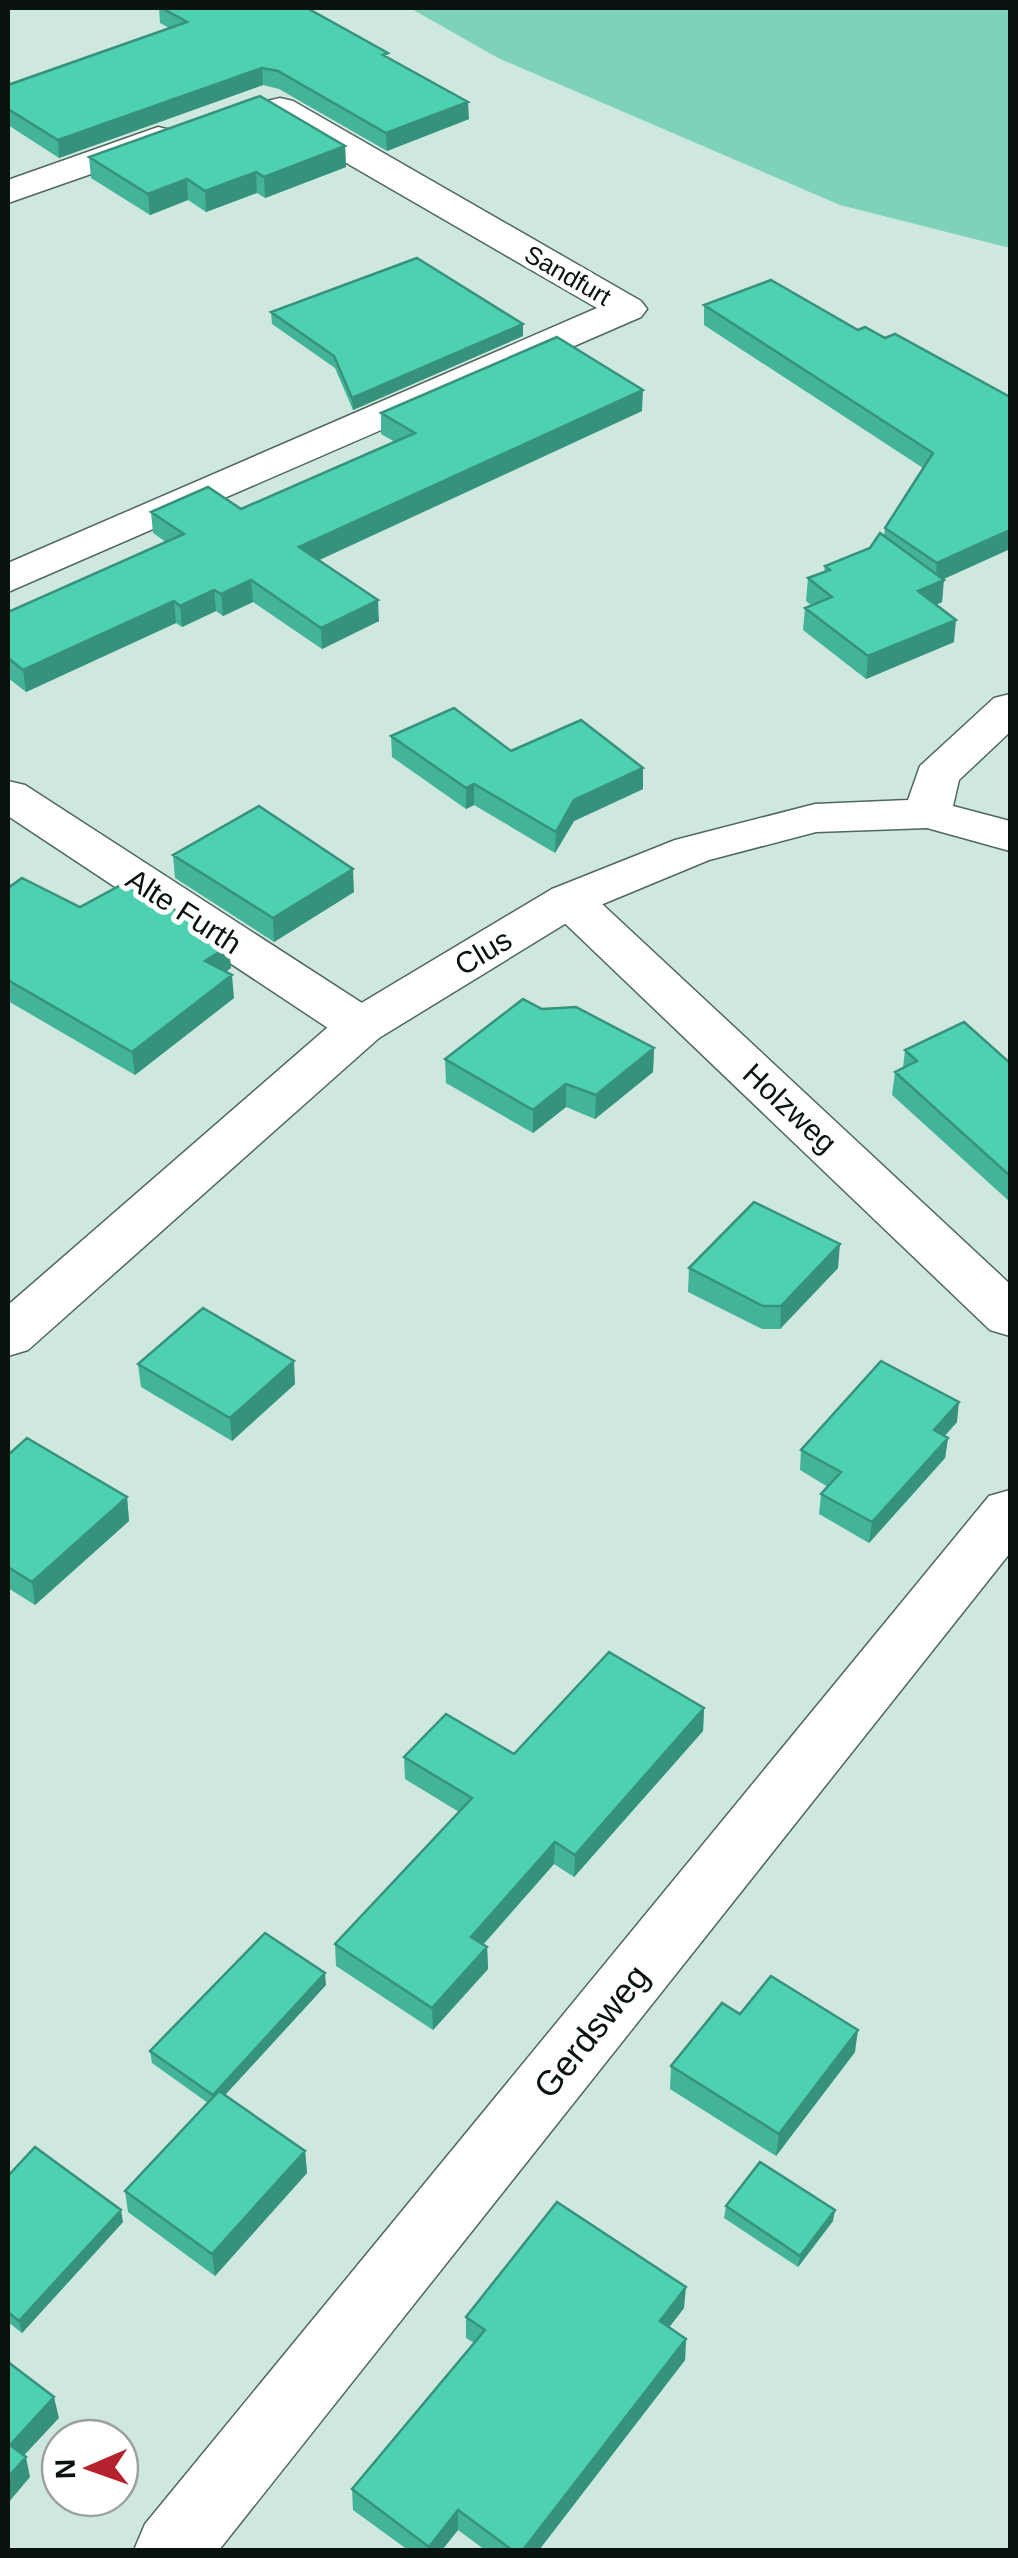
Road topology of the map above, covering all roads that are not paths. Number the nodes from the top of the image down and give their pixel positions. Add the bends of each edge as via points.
1 (246, 106) edge
2 (191, 126) edge
3 (8, 192) edge
4 (8, 579) edge
5 (1010, 708) edge
6 (8, 795) edge
7 (928, 814) junction
8 (1010, 836) edge
9 (569, 900) junction
10 (361, 1026) junction
11 (1010, 1316) edge
12 (8, 1336) edge
13 (1010, 1512) edge
14 (172, 2550) edge

1 - 4 street, Sandfurt via 264,100 627,309
2 - 3 street
5 - 7 street via 937,776
6 - 10 street, Alte Furth
7 - 8 street, Clus
7 - 9 street, Clus via 814,818 692,850
9 - 10 street, Clus
9 - 11 street, Holzweg
10 - 12 street, Clus
13 - 14 street, Gerdsweg

